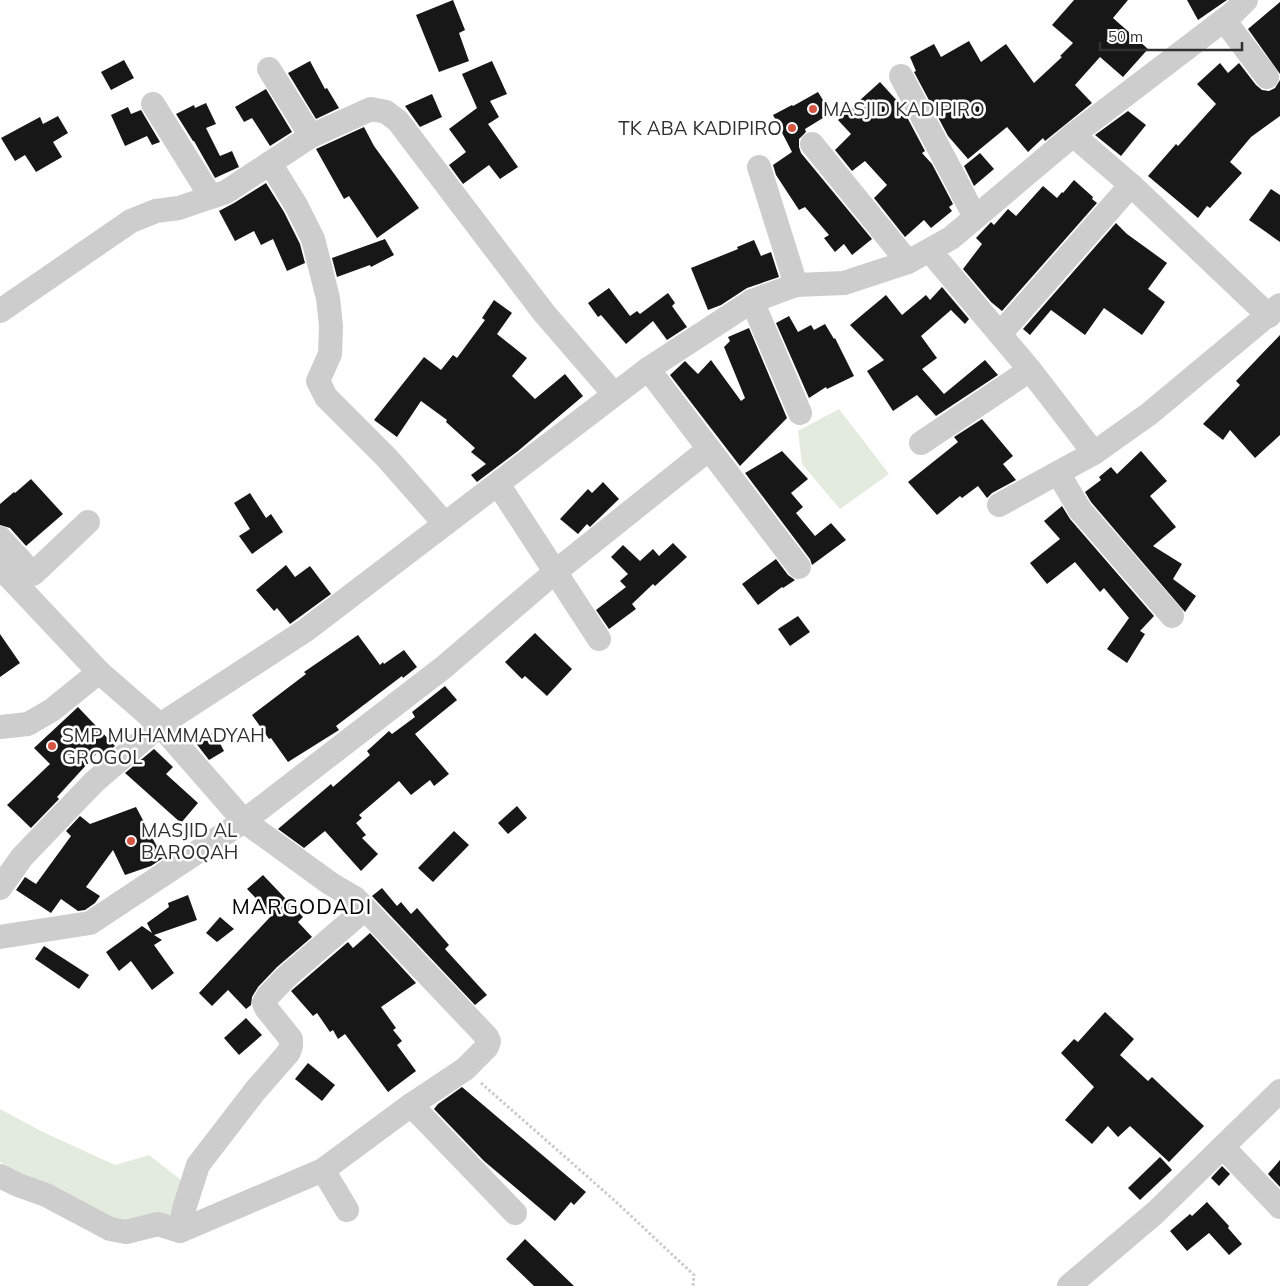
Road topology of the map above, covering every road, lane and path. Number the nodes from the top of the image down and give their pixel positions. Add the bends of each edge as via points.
1 (1246, 0) edge
2 (1224, 20) junction
3 (269, 69) dead end
4 (901, 76) dead end
5 (1267, 76) dead end
6 (153, 104) dead end
7 (1073, 135) junction
8 (311, 136) junction
9 (812, 144) dead end
10 (270, 163) junction
11 (759, 167) dead end
12 (1131, 184) junction
13 (211, 197) junction
14 (975, 217) junction
15 (930, 251) junction
16 (908, 262) junction
17 (796, 285) junction
18 (752, 301) junction
19 (0, 311) edge
20 (1274, 311) edge
21 (1000, 334) junction
22 (648, 370) junction
23 (1030, 370) junction
24 (614, 394) junction
25 (800, 413) dead end
26 (921, 443) dead end
27 (709, 449) junction
28 (1094, 453) junction
29 (1058, 473) junction
30 (498, 484) junction
31 (999, 505) dead end
32 (88, 522) dead end
33 (445, 524) junction
34 (0, 538) edge
35 (799, 566) dead end
36 (0, 567) edge
37 (555, 572) junction
38 (1172, 616) dead end
39 (599, 639) dead end
40 (99, 672) junction
41 (160, 725) junction
42 (0, 727) edge
43 (244, 821) junction
44 (0, 888) edge
45 (360, 904) junction
46 (0, 937) edge
47 (465, 1069) junction
48 (1280, 1091) edge
49 (411, 1105) junction
50 (1223, 1147) junction
51 (323, 1170) junction
52 (0, 1176) edge
53 (1280, 1207) edge
54 (347, 1210) dead end
55 (514, 1213) dead end
56 (180, 1231) junction
57 (694, 1286) edge
58 (1069, 1286) edge

1 - 2 street
2 - 5 street
2 - 7 street
3 - 8 street
4 - 14 street
6 - 13 street
7 - 12 street
7 - 14 street
8 - 10 street
8 - 24 street via 371,109 386,112 398,121 544,313
9 - 16 street
10 - 13 street via 226,192
10 - 33 street via 314,239 328,298 330,354 318,381 326,397 386,457
11 - 17 street
12 - 20 street
12 - 21 street
13 - 19 street via 179,208 156,210 131,221
14 - 15 street
15 - 16 street
15 - 21 street
16 - 17 street via 844,283
17 - 18 street
18 - 22 street
18 - 25 street
20 - 28 street via 1150,414
21 - 23 street
22 - 24 street
22 - 27 street
23 - 26 street
23 - 28 street
24 - 30 street
27 - 35 street
27 - 37 street
28 - 29 street
29 - 31 street
29 - 38 street via 1080,510
30 - 33 street
30 - 37 street
32 - 34 street via 33,574
33 - 41 street via 306,630
36 - 40 street
37 - 39 street
37 - 43 street via 444,666
40 - 41 street
40 - 42 street via 52,710 28,724
41 - 43 street
41 - 44 street via 94,782 22,857
43 - 45 street
43 - 46 street via 90,923
45 - 47 street via 487,1037 487,1046
45 - 56 street via 264,1003 291,1039 289,1052 198,1165
47 - 49 street
47 - 57 path via 694,1275
48 - 50 street
49 - 51 street
49 - 55 street
50 - 53 street
50 - 58 street via 1156,1212
51 - 54 street
51 - 56 street
52 - 56 street via 46,1195 110,1229 126,1232 158,1224

